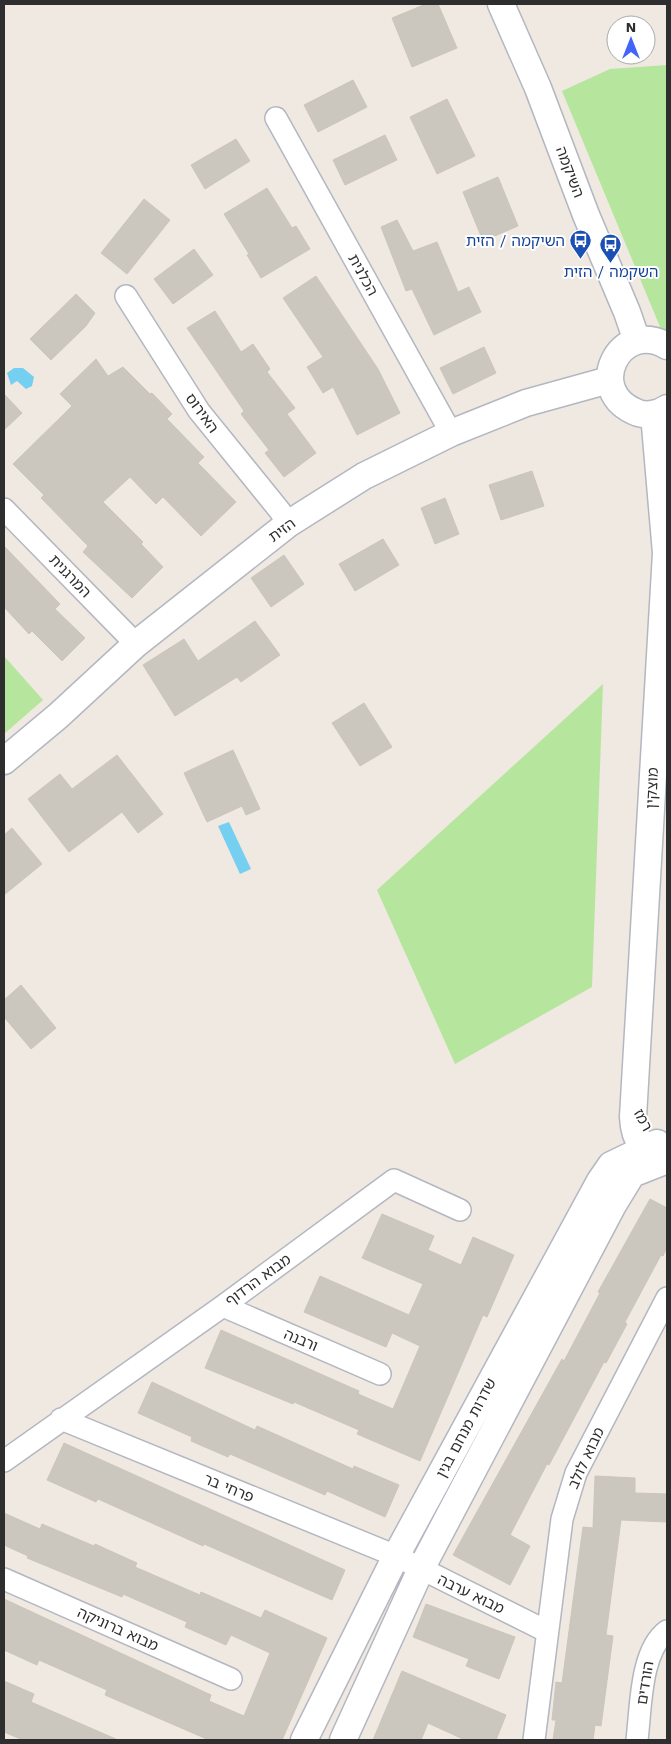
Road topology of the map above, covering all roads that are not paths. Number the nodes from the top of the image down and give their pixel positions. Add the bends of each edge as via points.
1 (501, 4) edge
2 (276, 118) dead end
3 (126, 296) dead end
4 (637, 341) junction
5 (667, 346) edge
6 (609, 380) junction
7 (660, 411) edge
8 (451, 433) junction
9 (4, 509) edge
10 (288, 524) junction
11 (136, 644) junction
12 (4, 761) edge
13 (633, 1102) joint
14 (660, 1152) edge
15 (460, 1210) dead end
16 (667, 1298) edge
17 (223, 1306) junction
18 (380, 1374) dead end
19 (61, 1420) junction
20 (4, 1461) edge
21 (396, 1556) junction
22 (421, 1569) junction
23 (4, 1579) edge
24 (546, 1631) junction
25 (667, 1631) edge
26 (231, 1679) dead end
27 (304, 1740) edge
28 (343, 1740) edge
29 (534, 1740) edge
30 (637, 1740) edge

1 - 4 street, השיקמה via 538,88
2 - 8 street, הכלנית
3 - 10 street, האירוס via 198,411
4 - 5 street
4 - 6 street via 620,351 612,363
6 - 7 street via 615,397 625,407 641,414
6 - 8 street, הזית via 526,403
7 - 13 street, מוצקין via 666,552
8 - 10 street, הזית via 364,476
9 - 11 street, המרגנית
10 - 11 street, הזית
11 - 12 street, הזית
13 - 14 street, רמז via 642,1126
14 - 21 street, שדרות מנחם בגין via 611,1165 600,1181
14 - 22 street, שדרות מנחם בגין via 632,1174 624,1185
15 - 17 street, מבוא הרדוף via 394,1180
16 - 24 street, מבוא לולב via 576,1473 562,1519
17 - 18 street, ורבנה
17 - 19 street, מבוא הרדוף
19 - 20 street, מבוא הרדוף
19 - 21 street, פרחי בר
21 - 22 street, מבוא ערבה
21 - 27 street, שדרות מנחם בגין
22 - 24 street, מבוא ערבה
22 - 28 street, שדרות מנחם בגין
23 - 26 street, מבוא ברוניקה
24 - 29 street, מבוא לולב
25 - 30 street, הורדים via 653,1646 647,1662

